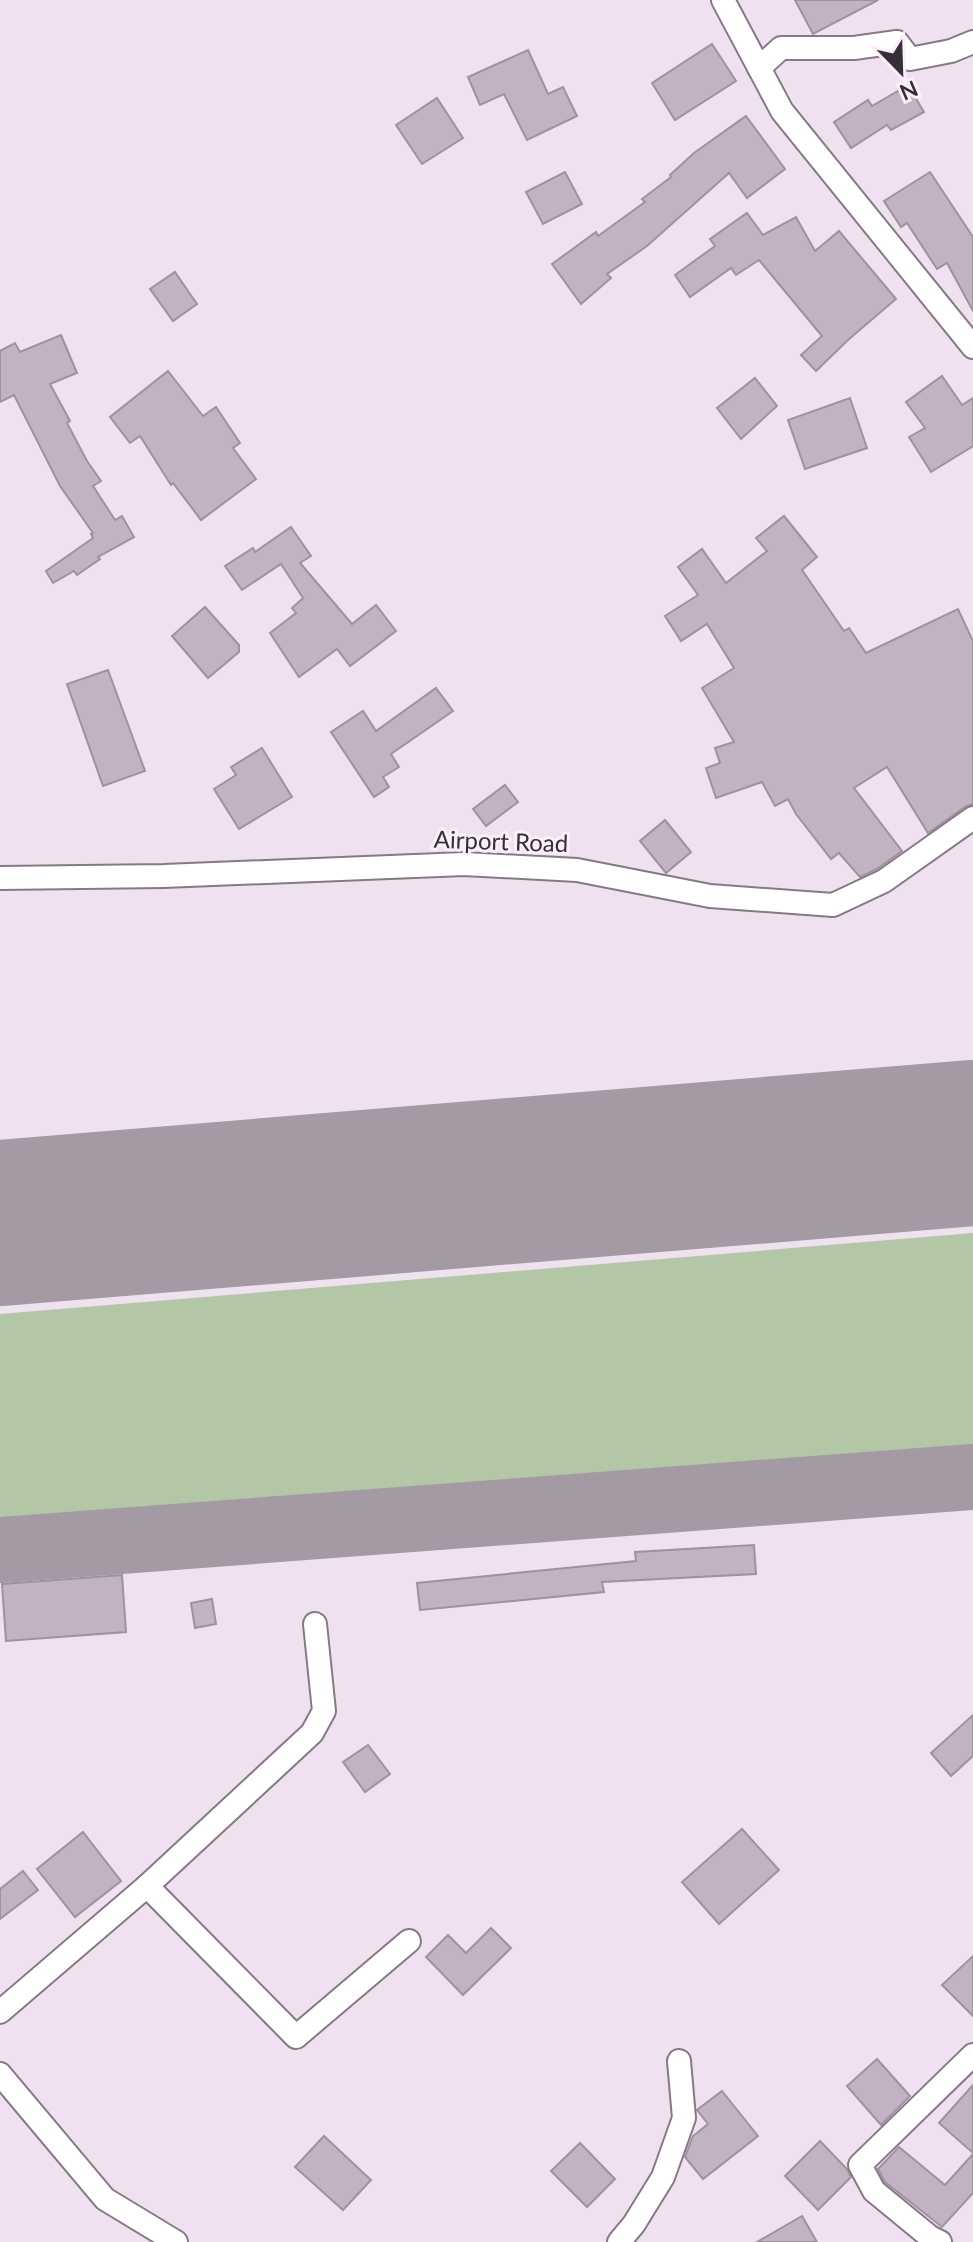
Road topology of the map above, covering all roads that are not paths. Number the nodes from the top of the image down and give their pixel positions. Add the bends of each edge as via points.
1 (723, 0) edge
2 (973, 42) edge
3 (759, 68) junction
4 (973, 347) edge
5 (973, 818) edge
6 (0, 878) edge
7 (315, 1624) dead end
8 (147, 1886) junction
9 (409, 1941) dead end
10 (0, 2012) edge
11 (973, 2055) edge
12 (679, 2061) dead end
13 (0, 2074) edge
14 (176, 2242) edge
15 (619, 2242) edge
16 (940, 2242) edge

1 - 3 street
2 - 3 street via 910,59 897,42 781,48
3 - 4 street via 782,111
5 - 6 street, Airport Road via 884,881 833,905 710,896 577,870 464,864
7 - 8 street via 324,1711 312,1733
8 - 9 street via 296,2037
8 - 10 street
11 - 16 street via 860,2165 874,2191
12 - 15 street via 684,2118 663,2177
13 - 14 street via 105,2199

